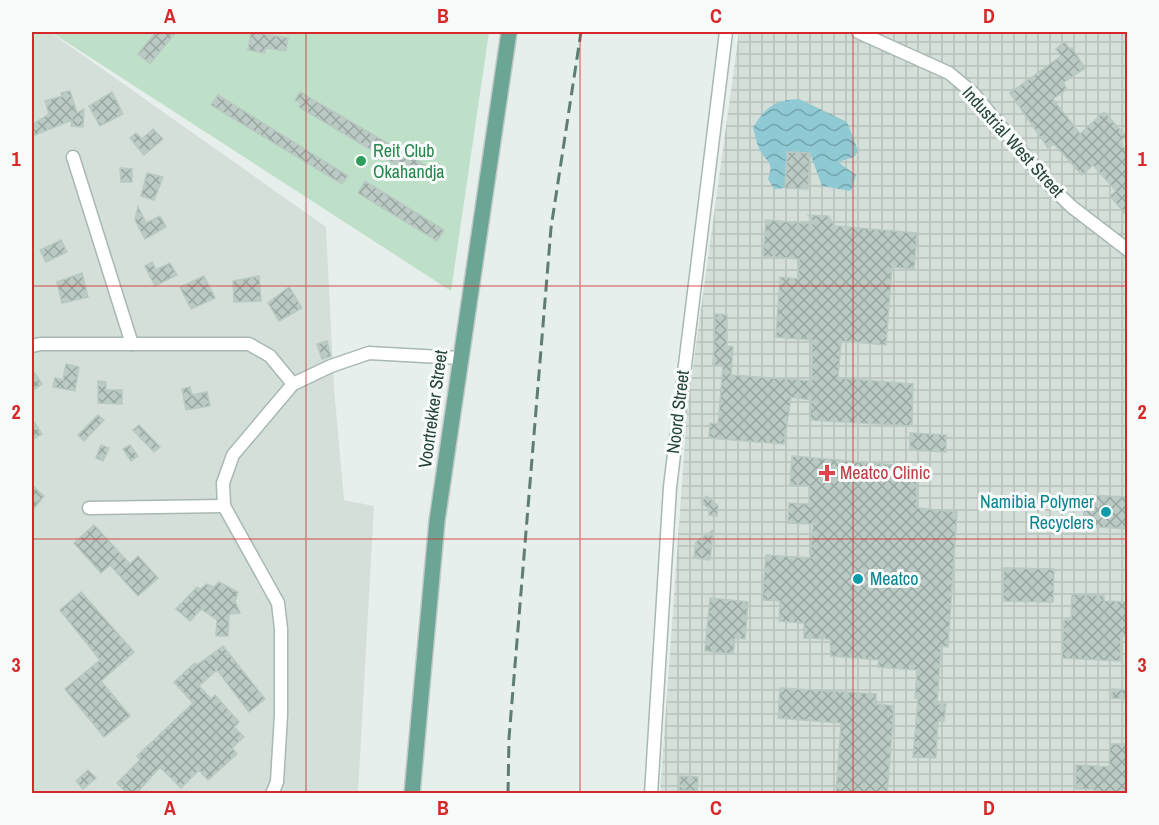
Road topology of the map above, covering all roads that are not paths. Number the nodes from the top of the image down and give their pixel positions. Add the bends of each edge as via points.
1 (509, 32) edge
2 (726, 32) edge
3 (858, 32) edge
4 (73, 157) dead end
5 (1128, 250) edge
6 (132, 344) junction
7 (32, 346) edge
8 (459, 358) junction
9 (292, 384) junction
10 (225, 506) junction
11 (89, 508) dead end
12 (272, 794) edge
13 (412, 794) edge
14 (651, 794) edge

1 - 8 main road, Voortrekker Street
2 - 14 street, Noord Street via 670,487
3 - 5 street, Industrial West Street via 949,74 973,93 1052,189
4 - 6 street
6 - 7 street
6 - 9 street via 249,344 270,356
8 - 9 street via 369,353
8 - 13 main road, Voortrekker Street via 437,521
9 - 10 street via 234,455 223,483
10 - 11 street
10 - 12 street via 278,603 280,716 277,782

